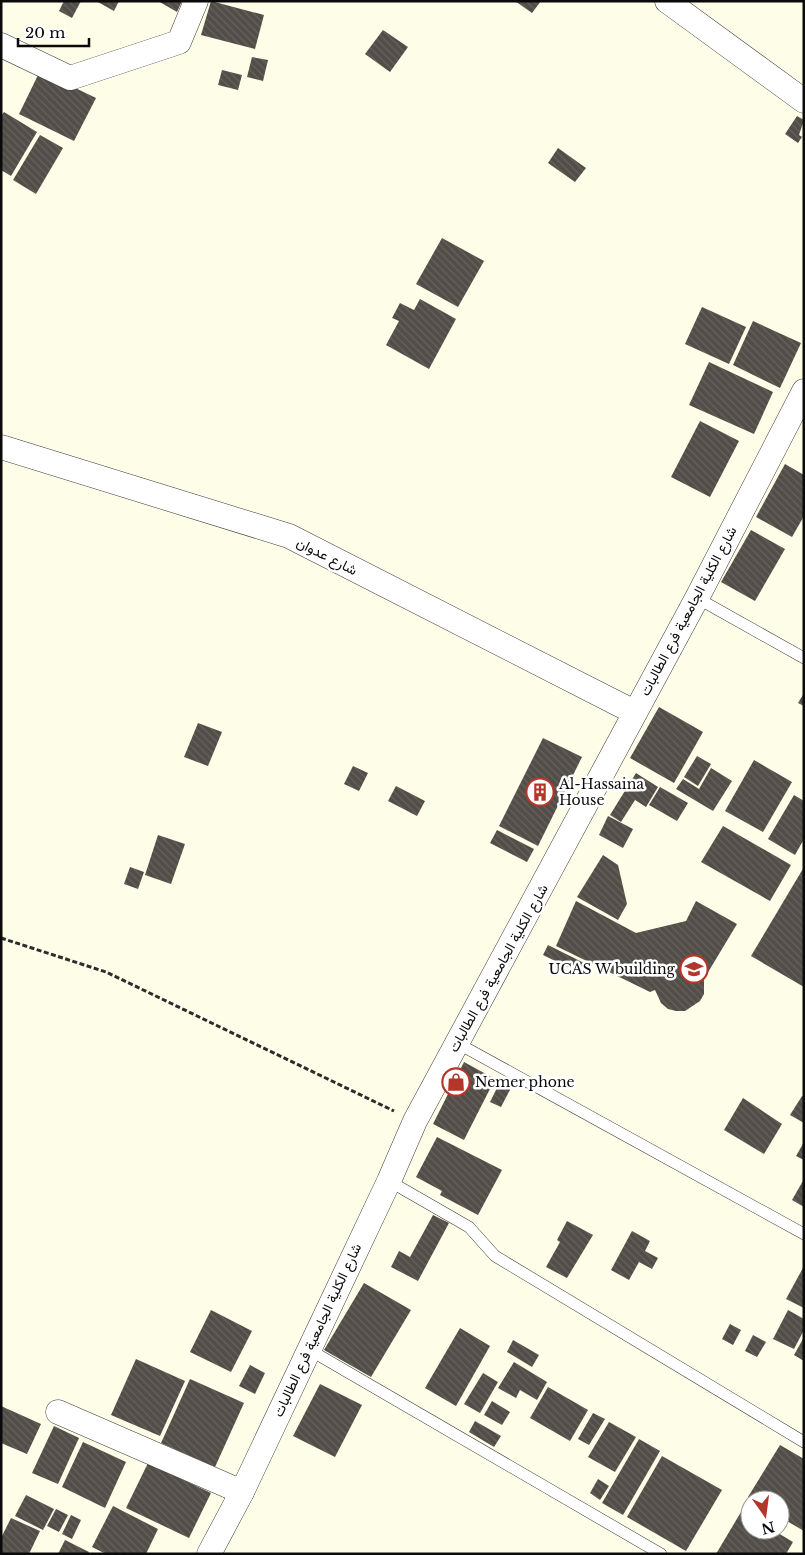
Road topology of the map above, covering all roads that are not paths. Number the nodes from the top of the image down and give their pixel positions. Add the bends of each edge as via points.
1 (196, 1) edge
2 (667, 1) edge
3 (1, 45) edge
4 (804, 101) edge
5 (804, 391) edge
6 (1, 447) edge
7 (698, 598) junction
8 (804, 658) edge
9 (634, 712) junction
10 (457, 1043) junction
11 (389, 1181) junction
12 (804, 1234) edge
13 (308, 1349) junction
14 (58, 1412) dead end
15 (804, 1442) edge
16 (242, 1492) junction
17 (209, 1554) edge
18 (661, 1554) edge

1 - 3 street via 179,42 70,78
2 - 4 street
5 - 7 street, شارع الكلية الجامعية فرع الطالبات
6 - 9 street, شارع عدوان via 289,536
7 - 8 lane
7 - 9 street, شارع الكلية الجامعية فرع الطالبات
9 - 10 street, شارع الكلية الجامعية فرع الطالبات
10 - 11 street, شارع الكلية الجامعية فرع الطالبات via 415,1120
10 - 12 lane
11 - 13 street, شارع الكلية الجامعية فرع الطالبات
11 - 15 lane via 469,1227 495,1256
13 - 16 street, شارع الكلية الجامعية فرع الطالبات
13 - 18 lane
14 - 16 street
16 - 17 street, شارع الكلية الجامعية فرع الطالبات

